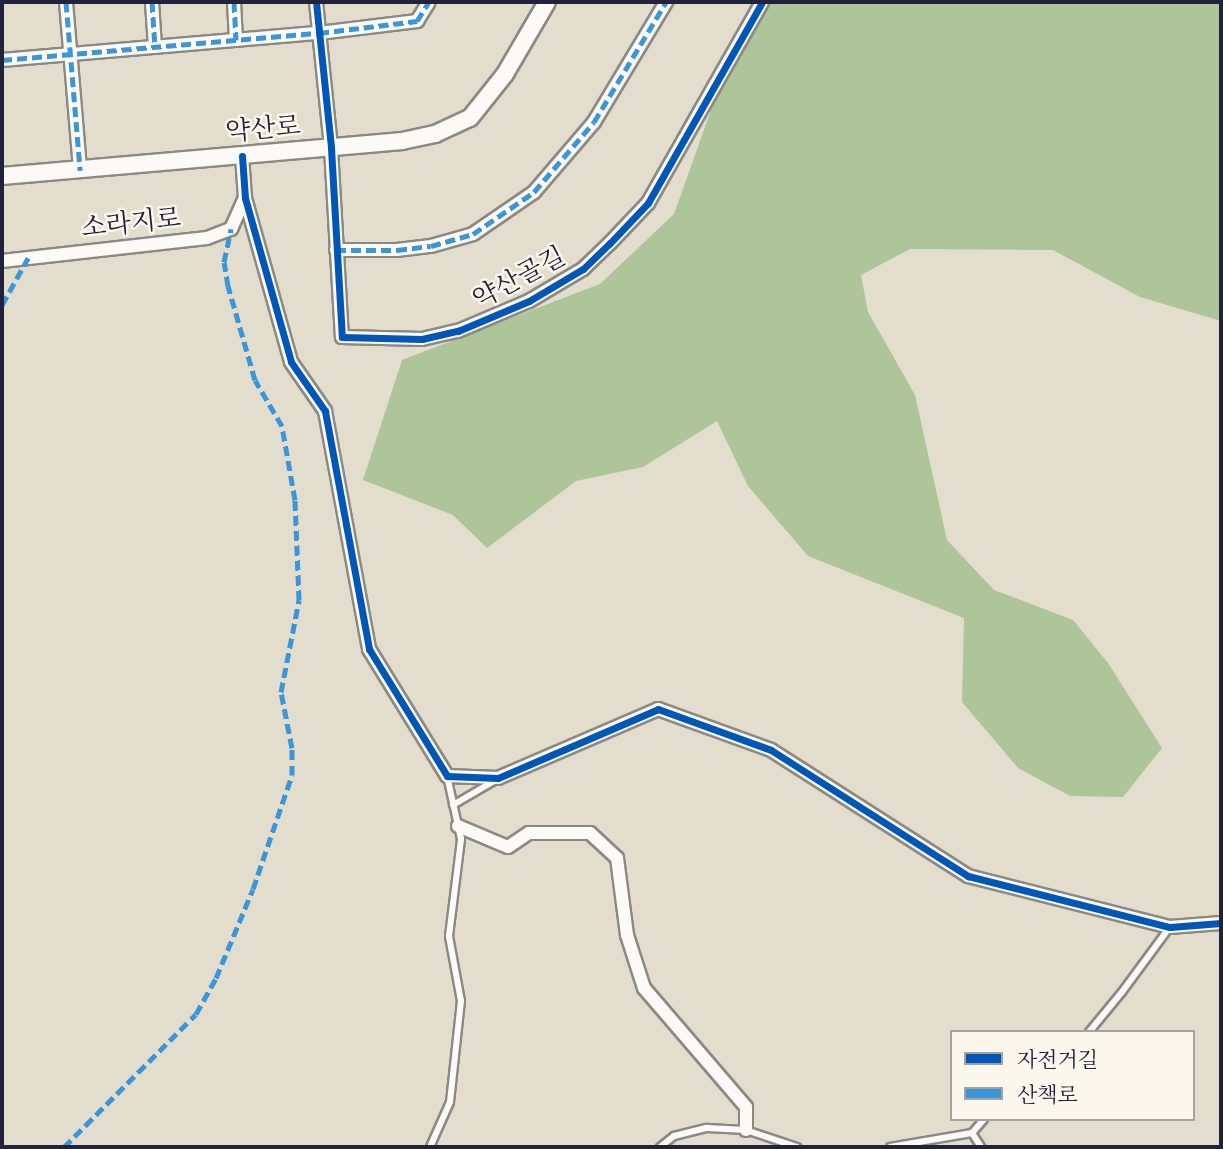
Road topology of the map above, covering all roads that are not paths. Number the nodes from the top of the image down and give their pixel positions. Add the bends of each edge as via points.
1 (66, 2) edge
2 (152, 2) edge
3 (234, 2) edge
4 (316, 2) edge
5 (429, 2) edge
6 (547, 2) edge
7 (666, 2) edge
8 (762, 2) edge
9 (319, 33) junction
10 (236, 40) junction
11 (155, 47) junction
12 (71, 54) junction
13 (2, 60) edge
14 (331, 148) junction
15 (242, 156) junction
16 (80, 170) junction
17 (2, 176) edge
18 (245, 198) junction
19 (336, 250) junction
20 (2, 261) edge
21 (447, 776) junction
22 (498, 778) junction
23 (453, 805) junction
24 (458, 826) junction
25 (1221, 923) edge
26 (1170, 927) junction
27 (1091, 1030) edge
28 (983, 1121) edge
29 (746, 1130) junction
30 (972, 1133) junction
31 (430, 1147) edge
32 (660, 1147) edge
33 (797, 1147) edge
34 (890, 1147) edge
35 (981, 1147) edge

1 - 12 street
2 - 11 street
3 - 10 street
4 - 9 street, 약산골길
5 - 9 street via 417,21
6 - 14 street, 약산로 via 505,74 470,118 435,134
7 - 19 street via 594,122 534,192 473,234 397,250
8 - 19 street, 약산골길 via 648,203 559,286 458,331 422,339 342,338
9 - 10 street
9 - 14 street, 약산골길
10 - 11 street
11 - 12 street
12 - 13 street
12 - 16 street
14 - 15 street, 약산로
14 - 19 street, 약산골길
15 - 16 street, 약산로
15 - 18 street
16 - 17 street, 약산로
18 - 20 street, 소라지로 via 231,229 207,238
18 - 21 street via 291,362 326,411 369,649
21 - 22 street
21 - 23 lane
22 - 23 lane
22 - 26 street via 658,709 771,750 968,876
23 - 24 lane
24 - 29 street via 508,847 529,833 590,833 617,858 627,935 644,988 746,1107
24 - 31 lane via 461,839 449,936 461,1001 450,1102
25 - 26 street
26 - 27 lane
28 - 30 lane
29 - 32 lane via 707,1128 674,1136
29 - 33 lane
30 - 34 lane
30 - 35 lane

